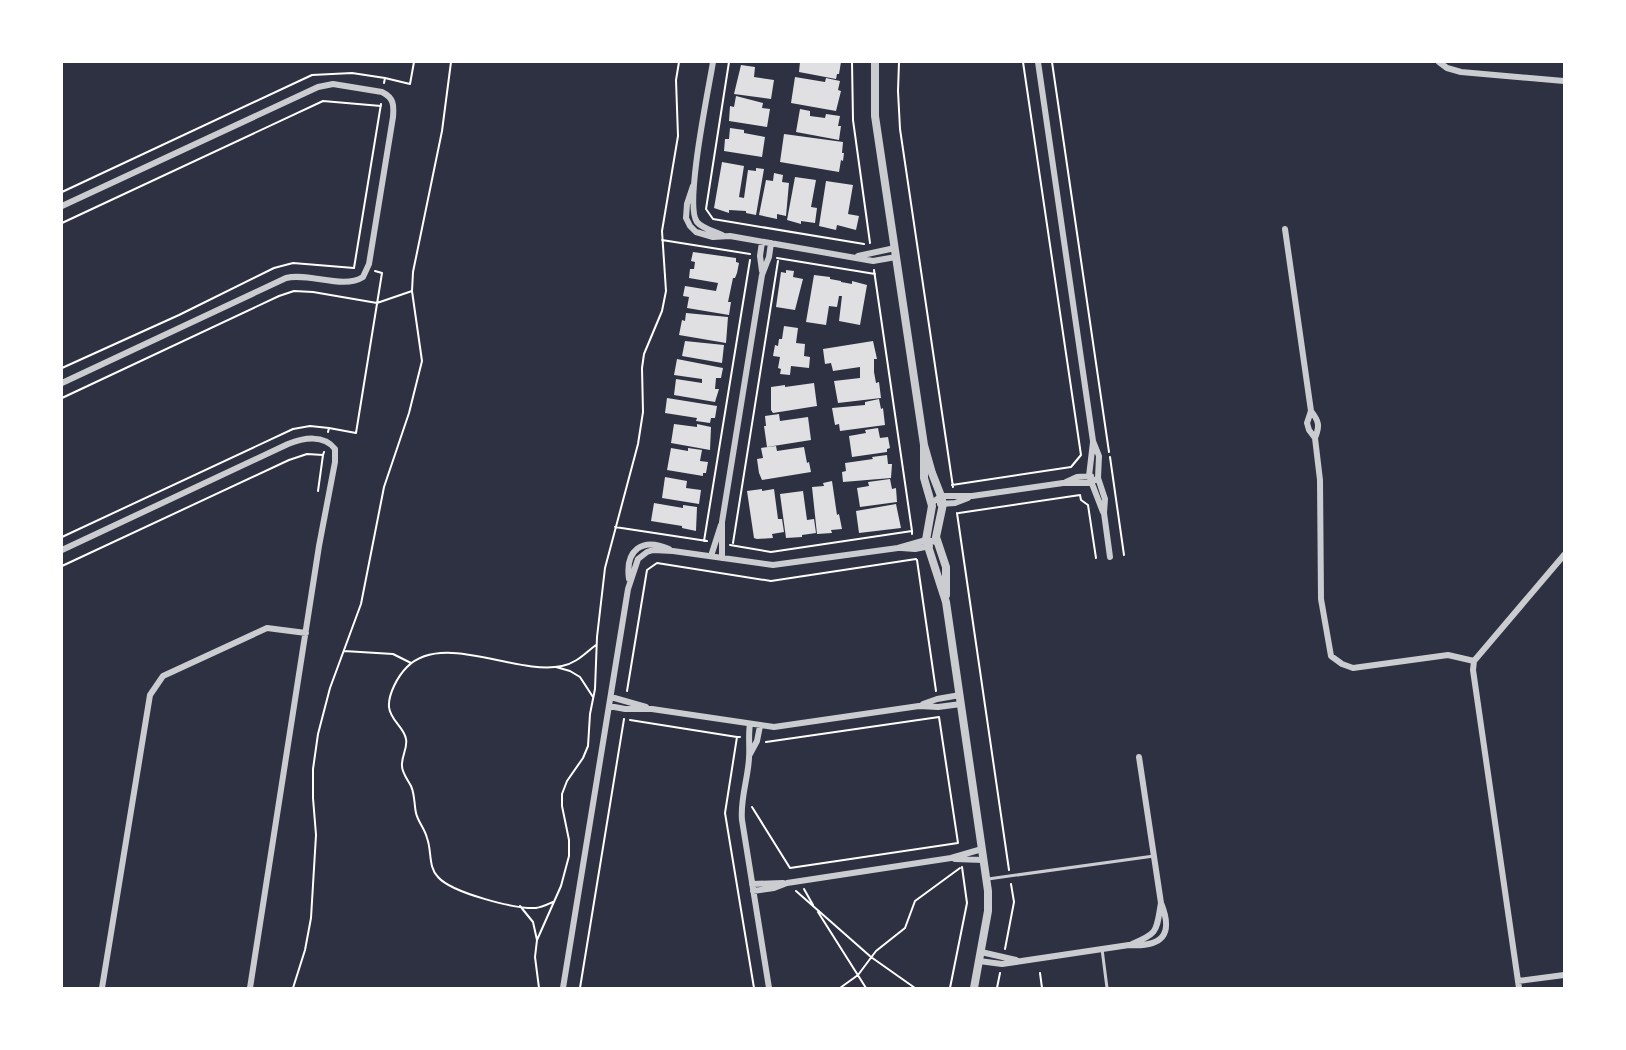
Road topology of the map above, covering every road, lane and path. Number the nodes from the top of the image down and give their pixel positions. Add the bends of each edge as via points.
1 (414, 62) edge
2 (451, 62) edge
3 (679, 62) edge
4 (713, 62) edge
5 (729, 62) edge
6 (852, 62) edge
7 (875, 62) edge
8 (899, 62) edge
9 (1023, 62) edge
10 (1038, 62) edge
11 (1052, 62) edge
12 (1439, 62) edge
13 (1564, 81) edge
14 (382, 92) junction
15 (381, 106) junction
16 (62, 206) edge
17 (62, 223) edge
18 (1285, 229) dead end
19 (762, 242) junction
20 (771, 243) junction
21 (895, 252) junction
22 (751, 254) dead end
23 (854, 256) junction
24 (779, 259) dead end
25 (873, 261) junction
26 (354, 268) junction
27 (368, 270) junction
28 (762, 275) junction
29 (412, 291) junction
30 (377, 303) junction
31 (62, 368) edge
32 (62, 383) edge
33 (62, 398) edge
34 (1311, 411) junction
35 (329, 428) junction
36 (1315, 438) junction
37 (326, 440) junction
38 (1093, 441) junction
39 (924, 451) junction
40 (323, 455) junction
41 (1075, 463) junction
42 (1077, 477) junction
43 (1098, 478) junction
44 (1089, 479) junction
45 (1063, 483) junction
46 (952, 485) junction
47 (954, 495) junction
48 (972, 496) junction
49 (317, 499) dead end
50 (942, 500) junction
51 (932, 503) junction
52 (1104, 513) junction
53 (722, 522) junction
54 (615, 527) junction
55 (912, 531) junction
56 (62, 537) edge
57 (704, 541) junction
58 (714, 542) junction
59 (936, 542) junction
60 (723, 544) junction
61 (926, 544) junction
62 (914, 545) junction
63 (732, 546) junction
64 (62, 549) edge
65 (1124, 555) dead end
66 (1564, 555) edge
67 (711, 556) junction
68 (1110, 557) dead end
69 (722, 558) junction
70 (1096, 558) dead end
71 (916, 559) junction
72 (62, 566) edge
73 (946, 602) junction
74 (306, 633) junction
75 (596, 645) junction
76 (344, 651) junction
77 (1474, 661) junction
78 (411, 663) junction
79 (556, 667) junction
80 (593, 697) junction
81 (610, 697) junction
82 (937, 699) junction
83 (626, 700) junction
84 (960, 700) junction
85 (609, 706) junction
86 (920, 706) junction
87 (652, 709) junction
88 (750, 724) junction
89 (760, 726) junction
90 (737, 737) junction
91 (748, 739) junction
92 (766, 742) dead end
93 (750, 755) junction
94 (1139, 757) dead end
95 (744, 795) junction
96 (982, 849) junction
97 (1154, 856) junction
98 (951, 858) junction
99 (984, 860) junction
100 (961, 863) junction
101 (1010, 877) junction
102 (986, 879) junction
103 (798, 881) junction
104 (787, 883) junction
105 (752, 887) junction
106 (555, 902) junction
107 (520, 906) junction
108 (816, 909) junction
109 (537, 940) junction
110 (1102, 949) junction
111 (981, 952) junction
112 (871, 957) junction
113 (1003, 957) junction
114 (979, 961) junction
115 (1019, 961) junction
116 (1002, 964) junction
117 (1040, 973) dead end
118 (858, 975) junction
119 (1564, 975) edge
120 (1518, 981) junction
121 (102, 988) edge
122 (250, 988) edge
123 (293, 988) edge
124 (539, 988) edge
125 (563, 988) edge
126 (580, 988) edge
127 (754, 988) edge
128 (770, 988) edge
129 (840, 988) edge
130 (866, 988) edge
131 (915, 988) edge
132 (950, 988) edge
133 (974, 988) edge
134 (997, 988) edge
135 (1042, 988) edge
136 (1107, 988) edge
137 (1519, 988) edge

1 - 14 path via 410,84 385,78
2 - 29 path
3 - 54 path via 678,136 662,231 666,291 642,360 644,401 639,444
4 - 19 street via 693,186 693,210 697,223 704,228 724,236
5 - 6 path via 705,209 713,219 870,245 853,120
7 - 21 street via 875,116
8 - 46 path via 900,129
9 - 41 path via 1081,455
10 - 38 street
11 - 65 path
12 - 13 street via 1461,72
14 - 15 path
14 - 16 street via 333,84 318,87
14 - 27 street via 393,101 393,117
15 - 17 path via 323,100
15 - 26 path
18 - 34 street
19 - 20 street
19 - 28 street
20 - 23 street
20 - 28 street
21 - 23 street
21 - 25 street
21 - 39 street
22 - 57 path
23 - 25 street
24 - 63 path
25 - 55 path
26 - 27 path
26 - 31 path via 293,263 274,268
27 - 30 path via 382,273
27 - 32 street via 352,282 286,278
28 - 53 street
29 - 30 path
29 - 76 path via 422,361 387,478 361,604
30 - 33 path via 294,291
30 - 35 path via 356,433
34 - 36 street via 1307,423
34 - 36 street via 1320,428
35 - 37 path
35 - 56 path via 293,429
36 - 77 street via 1320,480 1321,599 1331,656 1353,668 1448,655
37 - 40 path
37 - 64 street via 306,439 288,444
37 - 74 street via 335,449 335,462
38 - 43 street via 1099,456
38 - 44 street
39 - 50 street
39 - 51 street via 924,478
40 - 49 path
40 - 72 path via 307,454 289,460
41 - 42 path
41 - 46 path via 1060,469
42 - 44 street
42 - 45 street
43 - 44 street
43 - 52 street via 1105,499
44 - 45 street
44 - 52 street
45 - 48 street
46 - 47 path
47 - 48 street
47 - 50 street
48 - 50 street via 955,503
50 - 51 street
50 - 59 street
51 - 61 street
52 - 68 street
53 - 58 street
53 - 60 street
54 - 57 path
54 - 75 path via 605,568
55 - 62 path
55 - 63 path via 771,552
57 - 58 path
58 - 67 street
59 - 61 street
59 - 73 street via 946,567
60 - 63 path
60 - 69 street
61 - 62 street
61 - 73 street
62 - 69 street via 773,565
62 - 71 path
66 - 77 street
67 - 69 street
67 - 81 street via 654,544 639,548 631,556
70 - 101 path via 1088,505 1076,496 957,513
71 - 82 path
71 - 83 path via 771,580 657,563 647,570
73 - 84 street
74 - 121 street via 267,628 163,676 150,695
74 - 122 street
75 - 79 path via 574,662
75 - 80 path
76 - 78 path via 393,654
76 - 123 path via 318,734 313,769 316,835 311,918
77 - 120 street
78 - 79 path via 431,654 448,653
78 - 107 path via 397,681 389,708 406,736 402,767 427,838 434,872 442,882 463,892
79 - 80 path via 580,677
80 - 106 path via 586,751 562,794 569,856
81 - 83 street
81 - 85 street
82 - 84 street
82 - 86 street
83 - 87 street
84 - 86 street
84 - 96 street
85 - 87 street
85 - 125 street
86 - 89 street
87 - 88 street
88 - 89 street
88 - 91 street
89 - 93 street
90 - 91 path
90 - 126 path via 623,718
90 - 127 path via 725,813
91 - 93 street
92 - 95 path via 939,717 958,843 790,868
93 - 95 street
94 - 97 street
95 - 105 street via 742,820
96 - 98 street
96 - 99 street
97 - 101 lane
97 - 110 street via 1161,903 1158,926 1145,939
98 - 100 street
98 - 103 street
99 - 100 street
99 - 102 street
100 - 112 path via 915,901 904,928
100 - 132 path via 967,903
101 - 102 lane
101 - 113 path via 1014,903
102 - 111 street via 988,911
103 - 104 street
103 - 108 path
104 - 105 street via 774,888
104 - 108 path
105 - 128 street
106 - 107 path via 536,908
106 - 109 path
107 - 109 path via 533,922
108 - 112 path
108 - 118 path
109 - 124 path
110 - 115 street
110 - 136 lane
111 - 113 street
111 - 114 street
112 - 118 path
112 - 131 path
113 - 115 street
114 - 116 street
114 - 133 street
115 - 116 street
116 - 134 path
117 - 135 path
118 - 129 path
118 - 130 path
119 - 120 street
120 - 137 street

